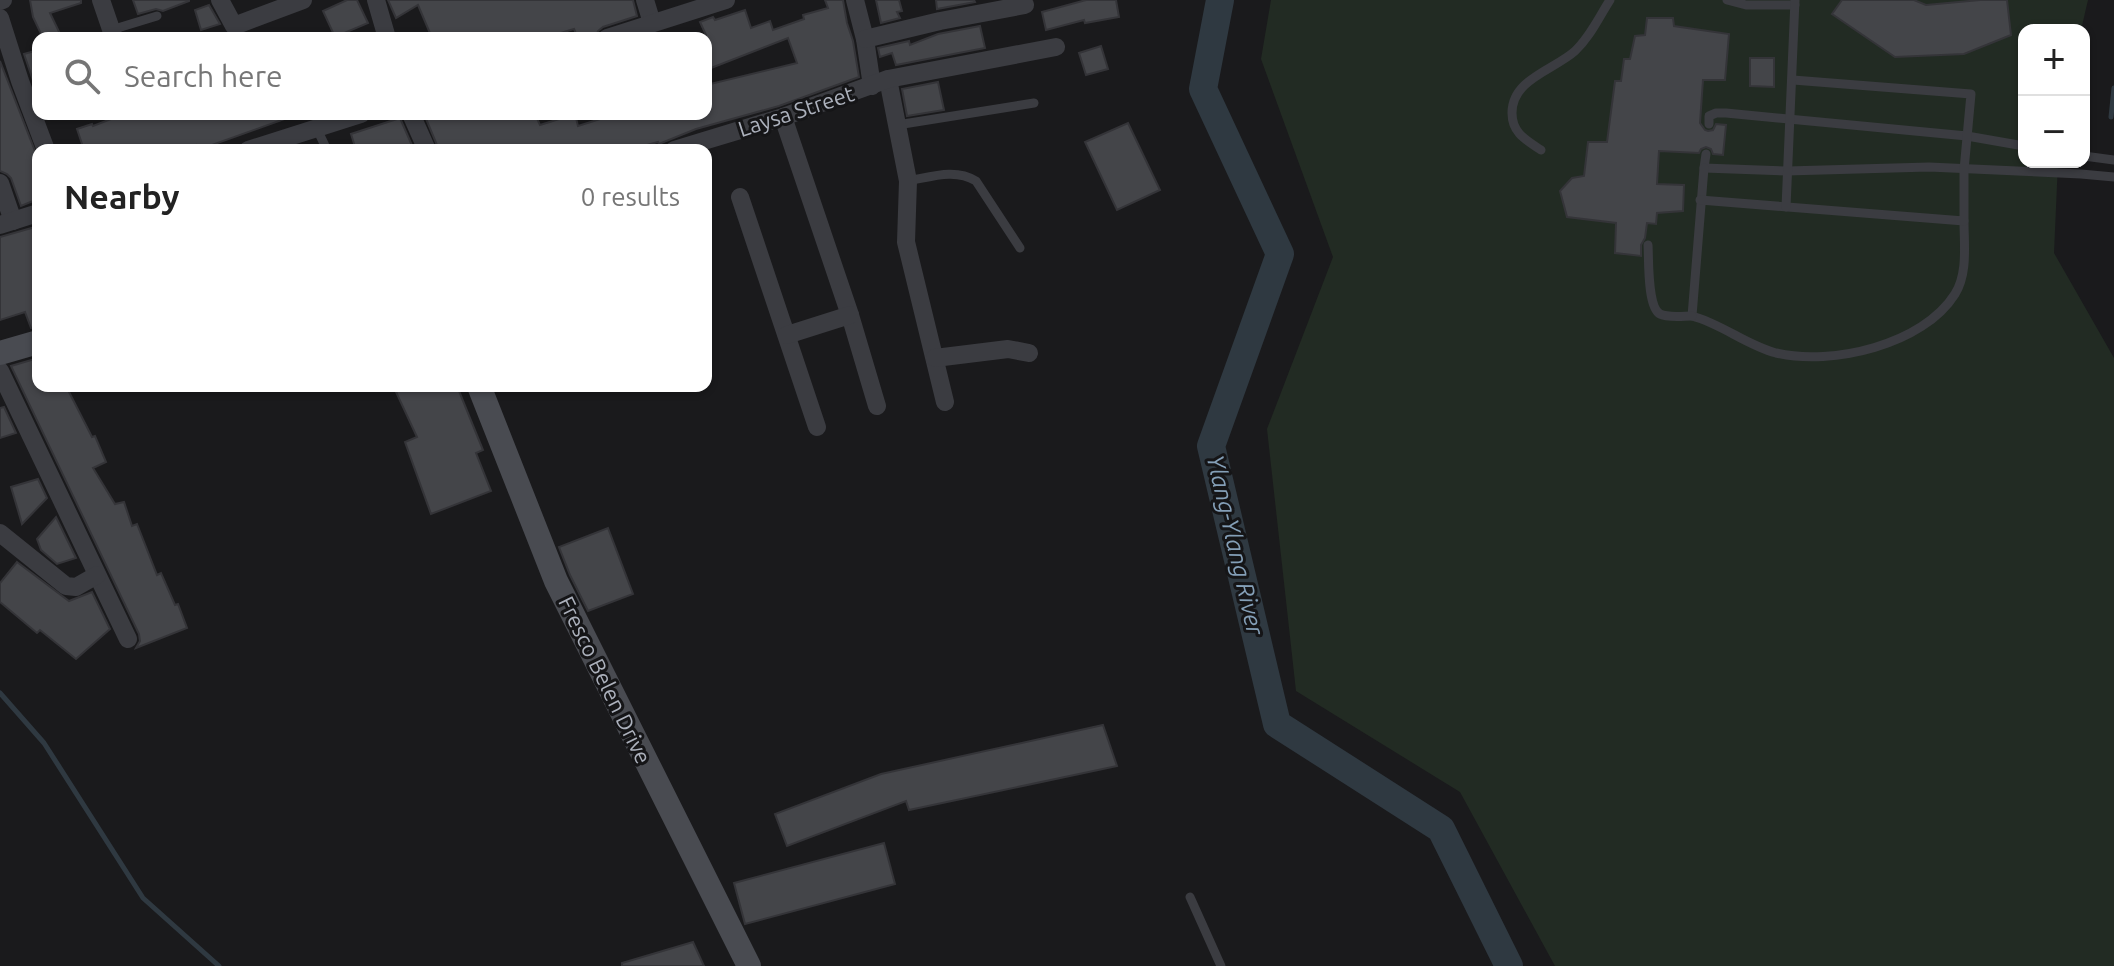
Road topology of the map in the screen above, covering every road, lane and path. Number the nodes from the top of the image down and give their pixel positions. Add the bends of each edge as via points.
1 (101, 0) edge
2 (220, 0) edge
3 (303, 0) edge
4 (376, 0) edge
5 (645, 0) edge
6 (726, 0) edge
7 (855, 0) edge
8 (1610, 0) edge
9 (1727, 0) edge
10 (1795, 2) edge
11 (1025, 5) dead end
12 (157, 16) dead end
13 (0, 18) edge
14 (652, 23) junction
15 (111, 32) edge
16 (117, 32) edge
17 (385, 32) edge
18 (625, 32) edge
19 (865, 39) junction
20 (1056, 47) dead end
21 (29, 78) edge
22 (1793, 80) junction
23 (880, 83) junction
24 (1034, 103) dead end
25 (783, 117) junction
26 (1790, 119) junction
27 (39, 120) edge
28 (343, 120) edge
29 (414, 120) edge
30 (1709, 124) dead end
31 (897, 125) junction
32 (317, 129) junction
33 (1967, 136) junction
34 (45, 144) edge
35 (268, 144) edge
36 (324, 144) edge
37 (424, 144) edge
38 (694, 144) edge
39 (2018, 145) edge
40 (1541, 150) dead end
41 (1706, 154) dead end
42 (2090, 157) edge
43 (2114, 160) edge
44 (1704, 168) junction
45 (1964, 170) junction
46 (2114, 170) edge
47 (1787, 171) junction
48 (2114, 177) edge
49 (908, 181) junction
50 (0, 183) edge
51 (740, 197) dead end
52 (1700, 200) junction
53 (1786, 207) junction
54 (32, 215) edge
55 (1964, 221) junction
56 (6, 223) edge
57 (1648, 245) dead end
58 (1020, 248) dead end
59 (850, 315) junction
60 (1692, 316) junction
61 (787, 335) junction
62 (32, 344) edge
63 (0, 353) edge
64 (1029, 353) dead end
65 (935, 358) junction
66 (0, 371) edge
67 (481, 392) edge
68 (945, 402) dead end
69 (877, 406) dead end
70 (817, 427) dead end
71 (0, 533) edge
72 (97, 575) junction
73 (128, 639) dead end
74 (1190, 897) dead end
75 (749, 966) edge
76 (1221, 966) edge

1 - 15 street
2 - 3 street via 234,26
4 - 17 street
5 - 14 street
6 - 14 street
7 - 19 street
8 - 40 lane via 1585,40 1516,95 1516,131
9 - 10 lane via 1746,5
10 - 22 lane
11 - 19 street
12 - 16 lane
13 - 21 street
14 - 18 street
19 - 23 street
20 - 23 street, Laysa Street
22 - 26 lane
22 - 33 lane via 1971,94
23 - 25 street, Laysa Street
23 - 31 street
24 - 31 lane
25 - 38 street, Laysa Street
25 - 59 street
26 - 30 lane via 1716,113 1709,116
26 - 33 lane
26 - 47 lane
27 - 34 street
28 - 32 street
29 - 37 street
31 - 49 street
32 - 35 street
32 - 36 lane
33 - 39 lane
33 - 45 lane
41 - 44 lane
42 - 43 lane
44 - 47 lane
44 - 52 lane
45 - 47 lane
45 - 48 lane
45 - 55 lane
46 - 48 lane
47 - 53 lane
49 - 58 lane via 966,175 976,181
49 - 65 street via 906,242
50 - 56 street
51 - 61 street
52 - 53 lane
52 - 60 lane
53 - 55 lane
54 - 56 street
55 - 60 lane via 1963,272 1956,293 1931,320 1890,343 1823,356 1777,353
57 - 60 lane via 1656,311
59 - 61 street
59 - 69 street
61 - 70 street
62 - 63 street
64 - 65 street via 1008,349
65 - 68 street
66 - 72 street
67 - 75 street, Fresco Belen Drive via 556,581
71 - 72 street via 66,586 76,587
72 - 73 street
74 - 76 lane

